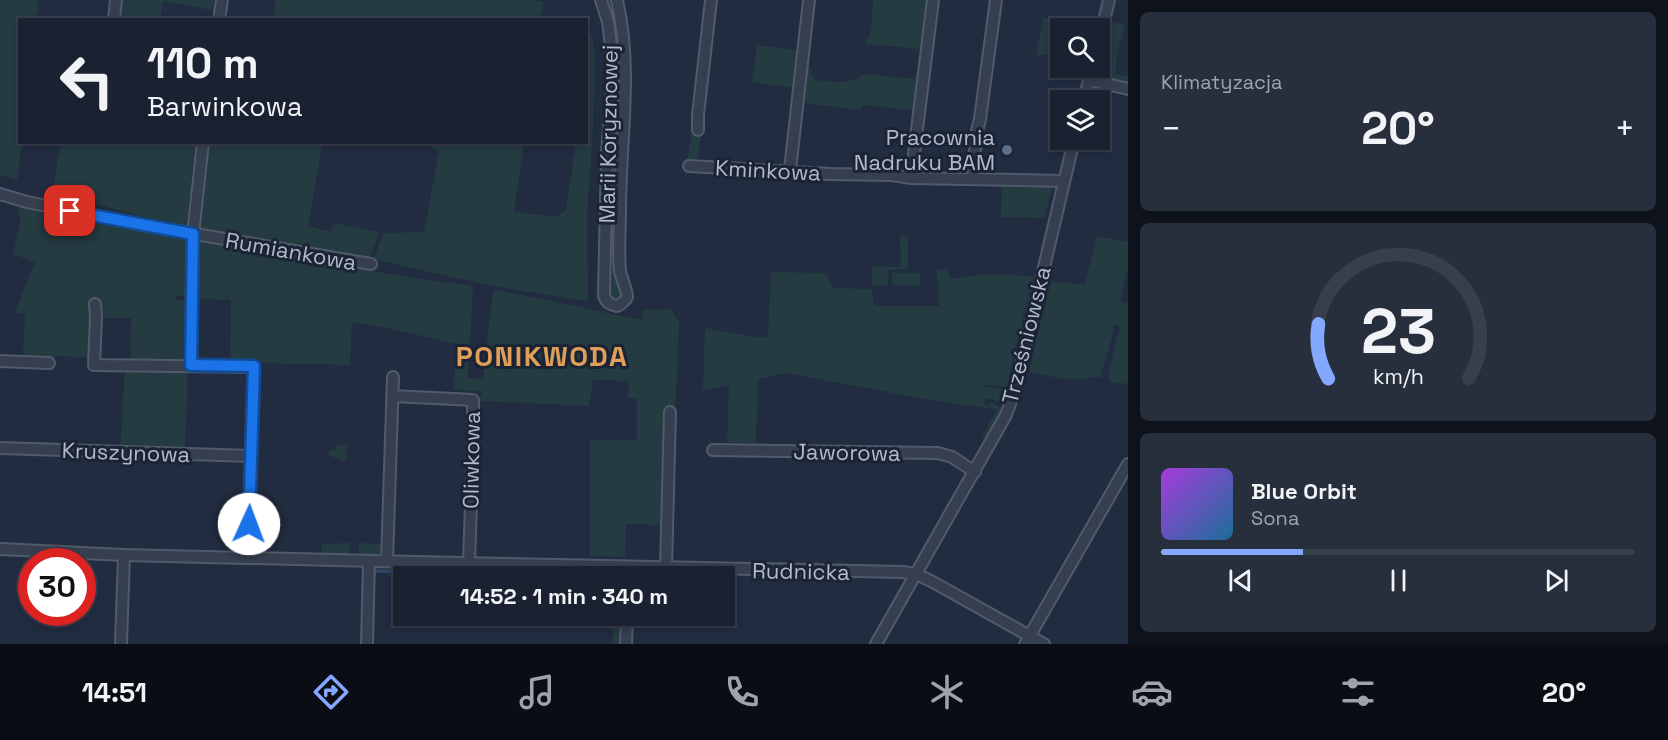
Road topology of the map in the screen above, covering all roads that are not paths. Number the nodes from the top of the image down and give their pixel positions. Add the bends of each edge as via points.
1 (116, 0) edge
2 (222, 0) edge
3 (602, 0) edge
4 (617, 0) edge
5 (711, 0) edge
6 (809, 0) edge
7 (933, 0) edge
8 (996, 0) edge
9 (1109, 0) edge
10 (114, 18) edge
11 (219, 18) edge
12 (1105, 18) edge
13 (1089, 80) joint
14 (1128, 89) edge
15 (1086, 90) edge
16 (698, 130) dead end
17 (203, 144) edge
18 (1071, 150) edge
19 (689, 166) dead end
20 (790, 171) junction
21 (911, 178) junction
22 (973, 178) junction
23 (1063, 181) junction
24 (0, 194) edge
25 (193, 234) junction
26 (371, 264) dead end
27 (95, 304) dead end
28 (0, 361) edge
29 (49, 363) dead end
30 (191, 365) junction
31 (393, 377) dead end
32 (393, 396) junction
33 (670, 412) dead end
34 (0, 448) edge
35 (714, 450) dead end
36 (251, 456) junction
37 (1128, 464) edge
38 (975, 472) junction
39 (0, 549) edge
40 (124, 555) junction
41 (248, 557) junction
42 (369, 561) junction
43 (387, 561) junction
44 (469, 563) junction
45 (522, 566) edge
46 (666, 566) edge
47 (735, 569) edge
48 (916, 574) junction
49 (627, 626) edge
50 (1027, 640) edge
51 (121, 644) edge
52 (367, 644) edge
53 (626, 644) edge
54 (876, 644) edge
55 (1044, 644) edge

1 - 10 street
2 - 11 street
3 - 4 street, Marii Koryznowej via 613,78 604,298 617,306 628,294 622,281 620,254 625,39
5 - 16 street
6 - 20 street
7 - 21 street
8 - 22 street
9 - 12 street
13 - 14 street
13 - 15 street
17 - 25 street
18 - 23 street, Trześniowska
19 - 20 street, Kminkowa
20 - 21 street, Kminkowa
21 - 22 street, Kminkowa
22 - 23 street, Kminkowa
23 - 38 street, Trześniowska via 1015,390
24 - 25 street, Rumiankowa
25 - 26 street, Rumiankowa
25 - 30 street
27 - 30 street via 94,365
28 - 29 street
30 - 36 street via 254,366
31 - 32 street
32 - 43 street
32 - 44 street, Oliwkowa via 473,400
33 - 46 street
34 - 36 street, Kruszynowa
35 - 38 street, Jaworowa via 938,453
36 - 41 street
37 - 50 street
38 - 48 street, Trześniowska
39 - 40 street, Rudnicka
40 - 41 street, Rudnicka
40 - 51 street
41 - 42 street, Rudnicka
42 - 43 street, Rudnicka
42 - 52 street
43 - 44 street, Rudnicka
44 - 45 street, Rudnicka
47 - 48 street, Rudnicka
48 - 50 street, Rudnicka
48 - 54 street, Trześniowska
49 - 53 street
50 - 55 street, Rudnicka

